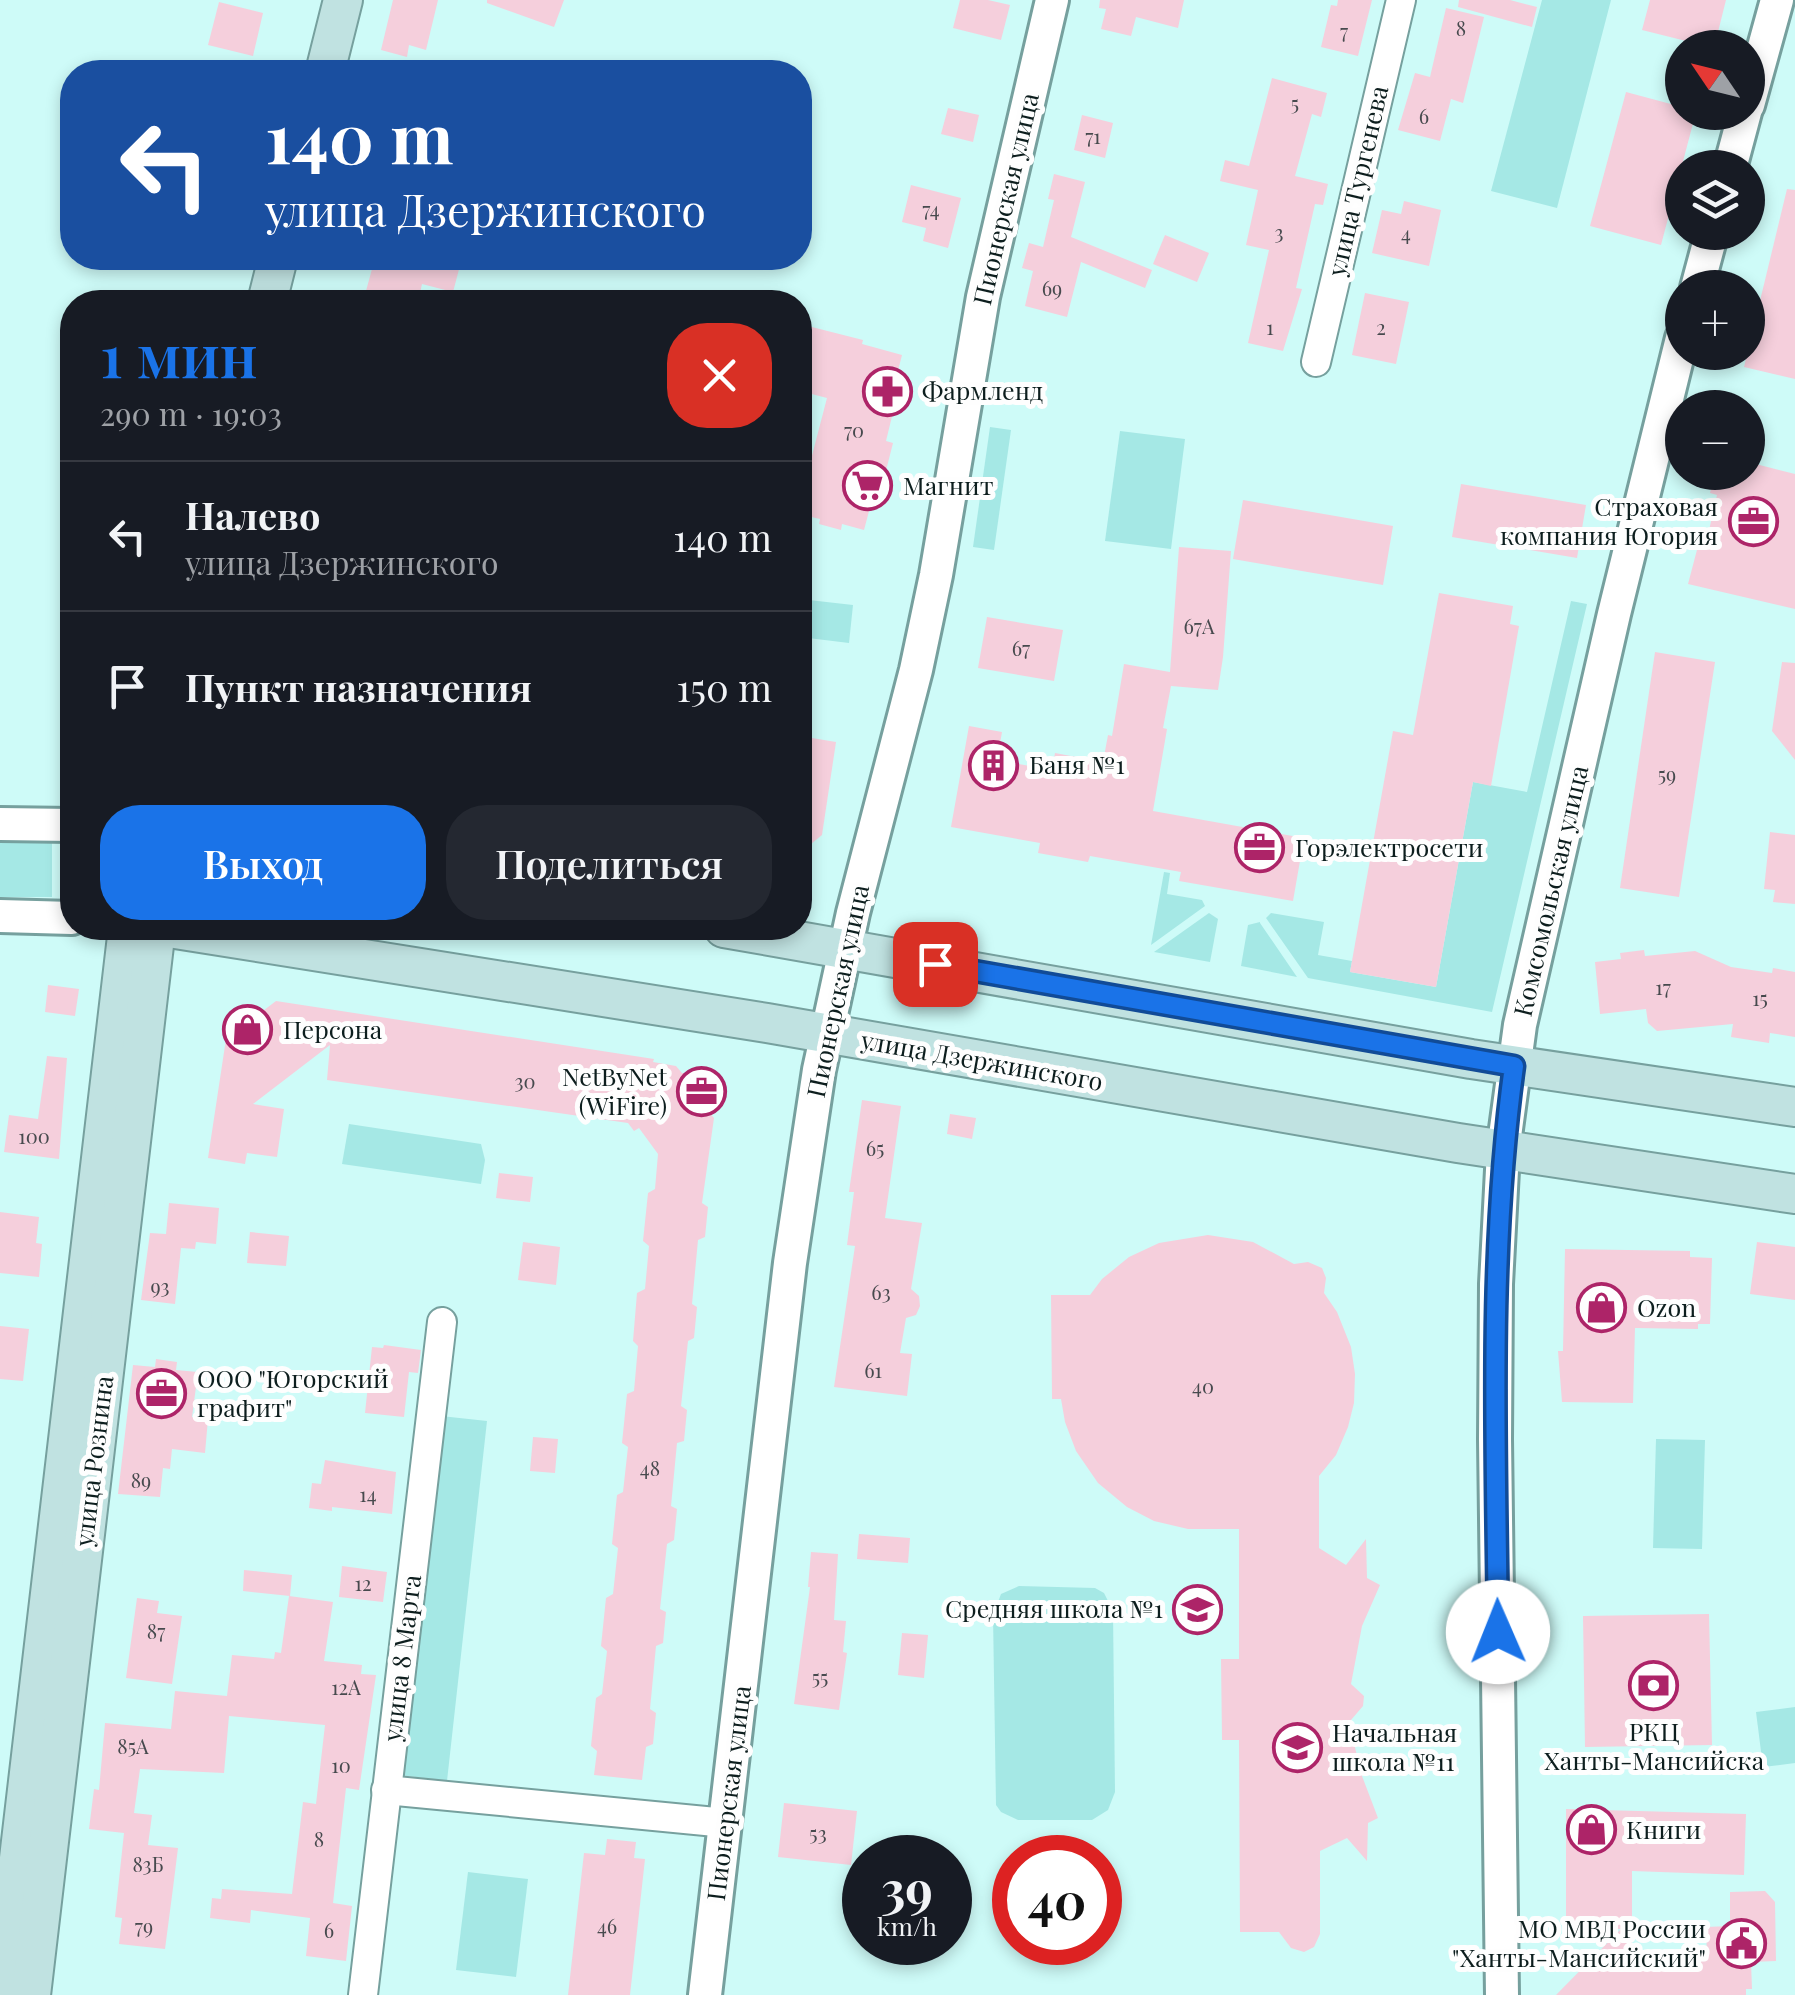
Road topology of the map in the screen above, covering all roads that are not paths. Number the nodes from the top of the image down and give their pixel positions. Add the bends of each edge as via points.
1 (343, 0) edge
2 (1052, 0) edge
3 (1401, 0) edge
4 (1777, 0) edge
5 (1765, 43) edge
6 (327, 60) edge
7 (1316, 362) dead end
8 (1674, 370) edge
9 (0, 824) edge
10 (60, 825) edge
11 (0, 916) edge
12 (60, 918) edge
13 (127, 940) edge
14 (155, 940) edge
15 (243, 940) edge
16 (797, 940) edge
17 (845, 948) junction
18 (826, 1034) junction
19 (1514, 1066) junction
20 (1795, 1107) edge
21 (1503, 1150) junction
22 (1795, 1194) edge
23 (442, 1322) dead end
24 (386, 1790) junction
25 (726, 1823) junction
26 (4, 1995) edge
27 (31, 1995) edge
28 (362, 1995) edge
29 (705, 1995) edge
30 (1502, 1995) edge

1 - 6 main road
2 - 17 street, Пионерская улица via 983,297 919,654
3 - 7 street, улица Тургенева
4 - 5 street
8 - 19 street, Комсомольская улица
9 - 10 street
11 - 12 street
13 - 26 main road, улица Рознина
14 - 27 main road, улица Рознина
15 - 18 main road, улица Дзержинского
16 - 17 main road
17 - 18 street, Пионерская улица
17 - 19 main road
18 - 21 main road, улица Дзержинского
18 - 25 street, Пионерская улица via 790,1264
19 - 20 main road
19 - 21 street, Комсомольская улица
21 - 22 main road, улица Дзержинского
21 - 30 street, Комсомольская улица via 1496,1304
23 - 24 street, улица 8 Марта
24 - 25 street
24 - 28 street, улица 8 Марта
25 - 29 street, Пионерская улица

